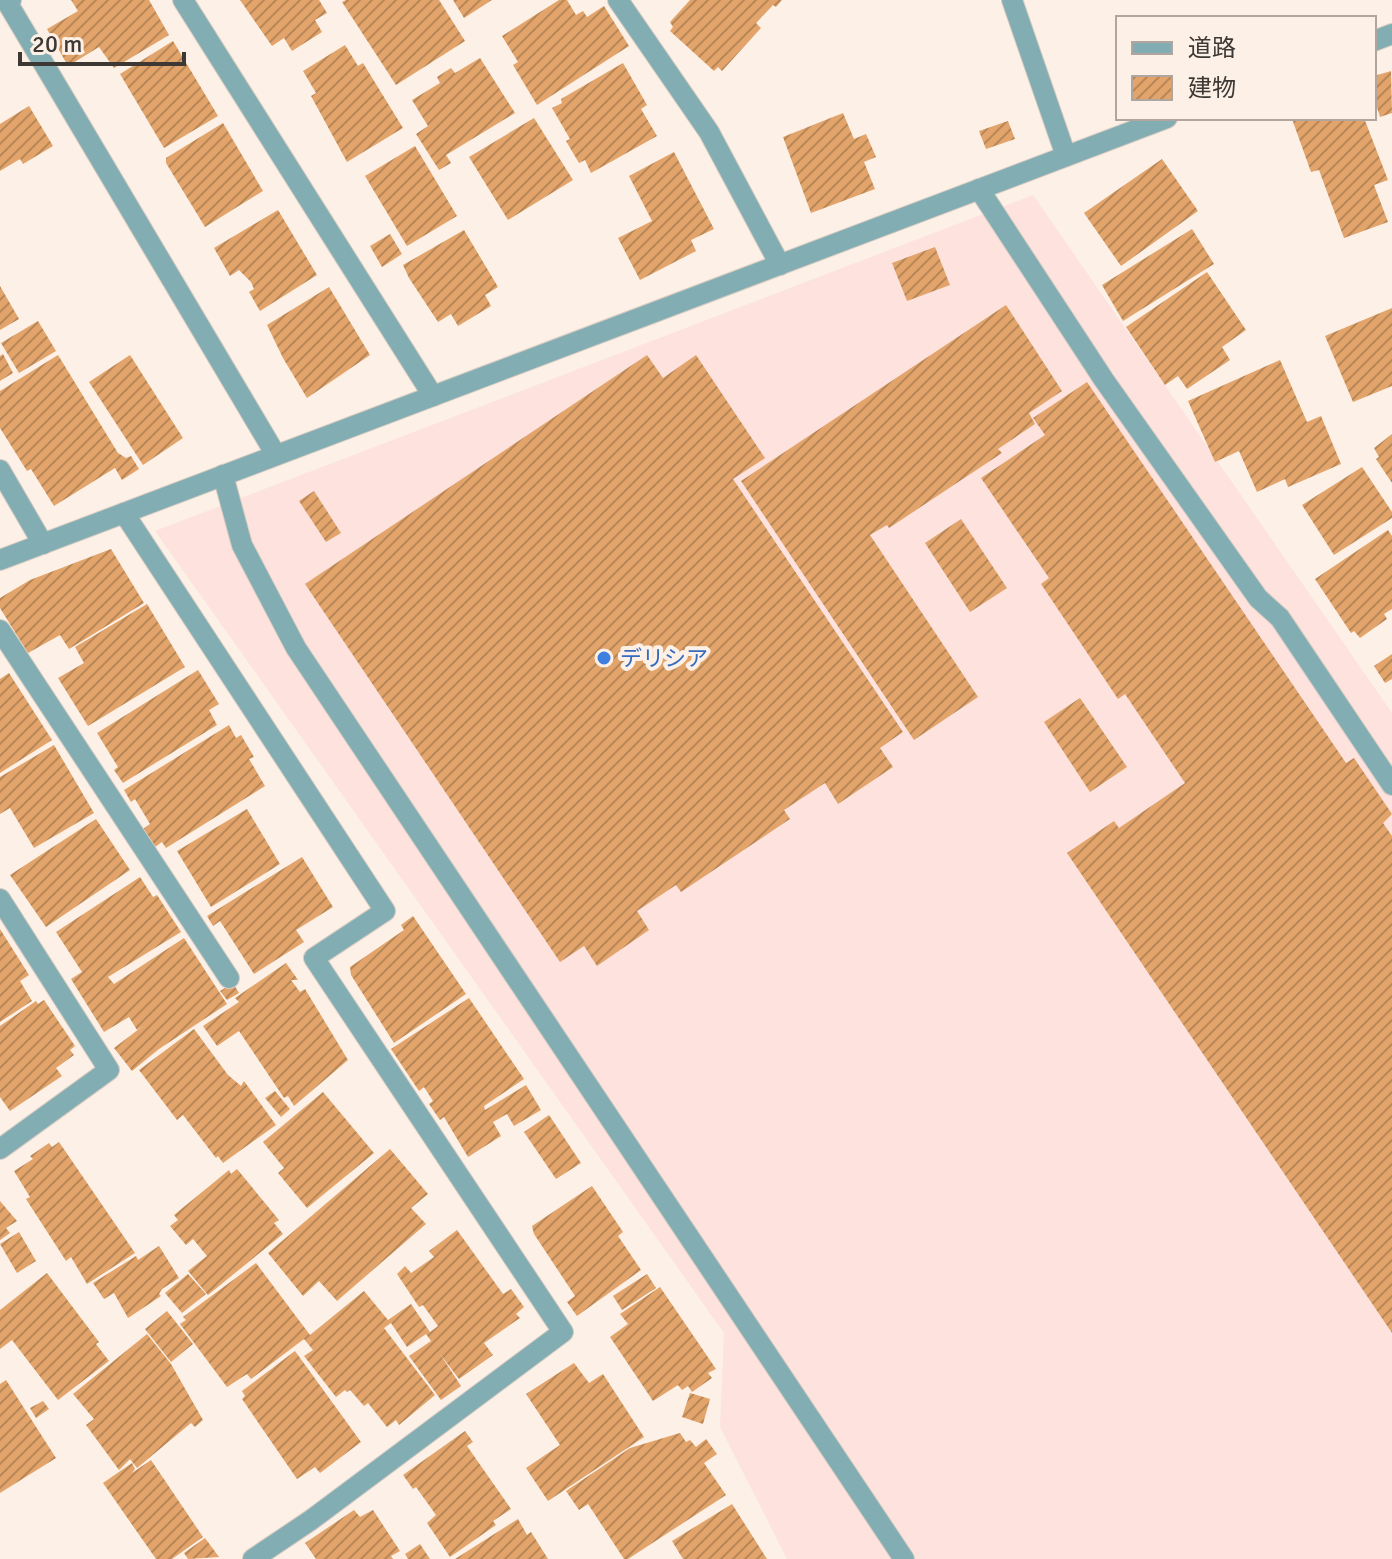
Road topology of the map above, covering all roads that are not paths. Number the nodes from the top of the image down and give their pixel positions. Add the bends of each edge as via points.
1 (11, 0) edge
2 (183, 0) edge
3 (618, 0) edge
4 (1012, 0) edge
5 (1162, 120) edge
6 (1066, 156) junction
7 (979, 189) junction
8 (780, 265) junction
9 (433, 396) junction
10 (276, 455) junction
11 (0, 470) edge
12 (223, 475) junction
13 (124, 513) junction
14 (43, 544) junction
15 (0, 560) edge
16 (0, 630) edge
17 (1392, 785) edge
18 (0, 899) edge
19 (229, 978) dead end
20 (0, 1149) edge
21 (253, 1559) edge
22 (904, 1559) edge

1 - 10 street via 7,2
2 - 9 street
3 - 8 street via 709,132
4 - 6 street
5 - 6 street
6 - 7 street
7 - 8 street
7 - 17 street via 1104,380 1258,598 1280,618
8 - 9 street
9 - 10 street
10 - 12 street
11 - 14 street
12 - 13 street
12 - 22 street via 242,545 296,648
13 - 14 street
13 - 21 street via 385,911 314,958 563,1332
14 - 15 street
16 - 19 street
18 - 20 street via 109,1070

